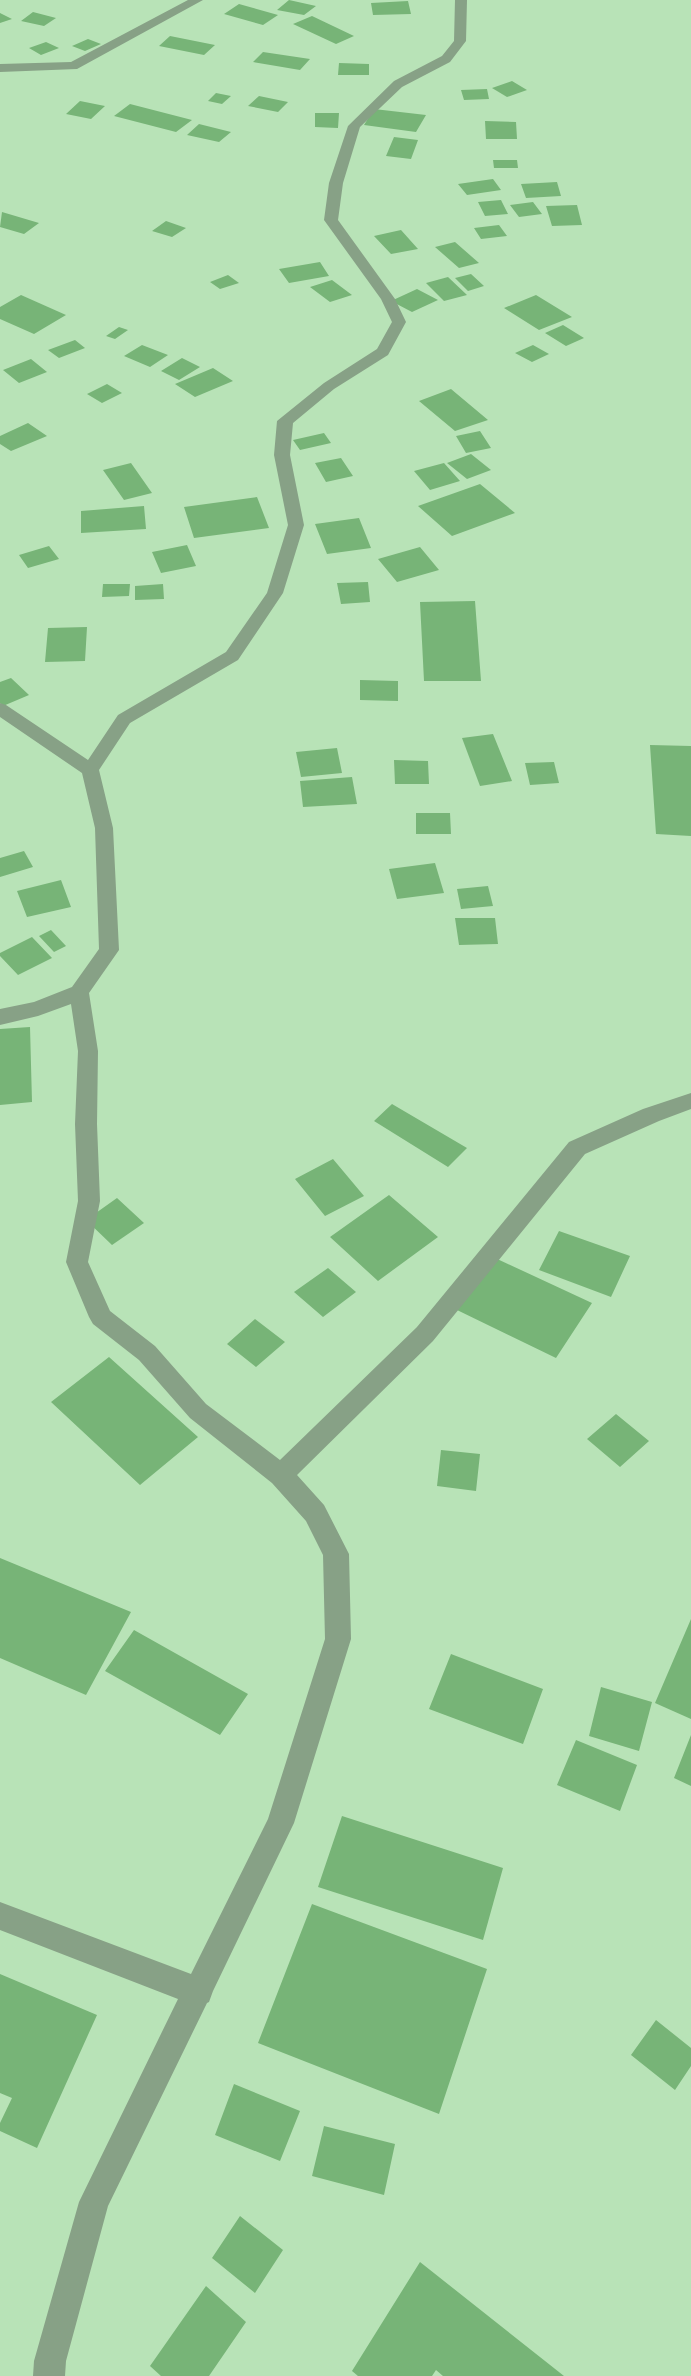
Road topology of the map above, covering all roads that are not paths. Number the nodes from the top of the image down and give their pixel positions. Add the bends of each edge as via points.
1 (197, 0) edge
2 (461, 0) edge
3 (0, 68) edge
4 (0, 709) edge
5 (90, 770) junction
6 (79, 992) junction
7 (0, 1017) edge
8 (691, 1101) edge
9 (281, 1476) junction
10 (0, 1916) edge
11 (199, 1992) junction
12 (49, 2376) edge

1 - 3 street via 73,66
2 - 5 street via 460,40 446,59 398,84 354,126 336,183 331,220 388,299 399,322 383,352 329,386 285,421 282,455 296,525 275,593 232,656 124,719
4 - 5 street
5 - 6 street via 104,828 109,950
6 - 7 street via 38,1009
6 - 9 street via 88,1051 86,1124 89,1201 77,1262 101,1317 147,1353 198,1411
8 - 9 street via 651,1115 576,1148 425,1334
9 - 11 street via 315,1513 336,1554 338,1639 280,1823
10 - 11 street
11 - 12 street via 94,2202 50,2361

